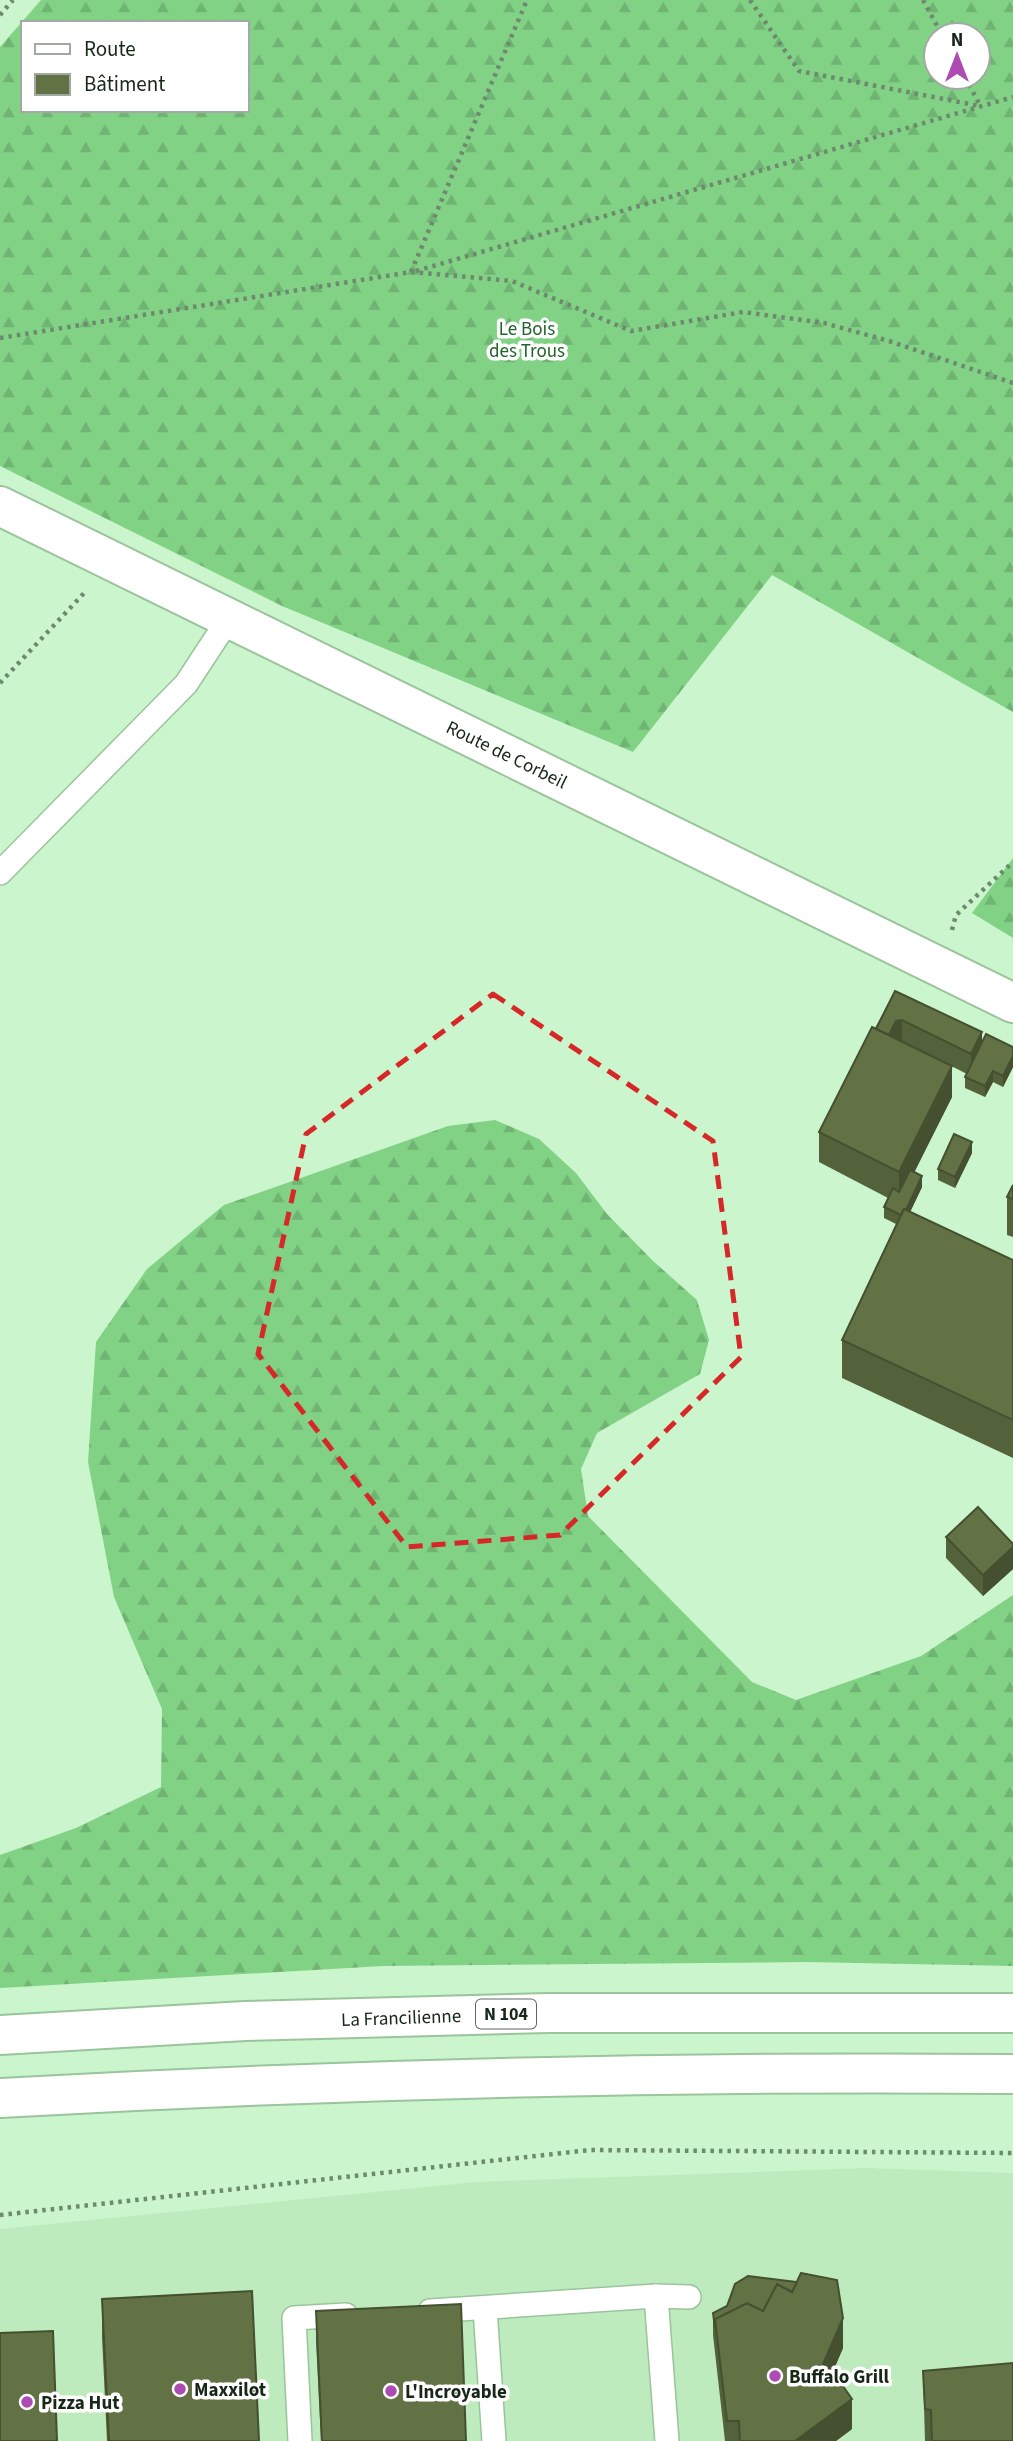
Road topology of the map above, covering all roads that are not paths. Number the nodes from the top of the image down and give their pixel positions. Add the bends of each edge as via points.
1 (0, 506) edge
2 (230, 617) junction
3 (0, 873) edge
4 (1013, 1003) edge
5 (1013, 2013) edge
6 (0, 2035) edge
7 (1013, 2074) edge
8 (0, 2098) edge
9 (656, 2296) junction
10 (689, 2297) dead end
11 (485, 2309) junction
12 (403, 2313) edge
13 (362, 2315) edge
14 (300, 2441) edge
15 (494, 2441) edge
16 (667, 2441) edge

1 - 2 main road, Route de Corbeil
2 - 3 lane via 186,684
2 - 4 main road, Route de Corbeil
5 - 6 main road, La Francilienne / N 104 via 549,2013 246,2021
7 - 8 main road via 554,2075 248,2084
9 - 10 lane
9 - 11 lane
9 - 16 lane
11 - 12 lane
11 - 15 lane
13 - 14 lane via 294,2318

